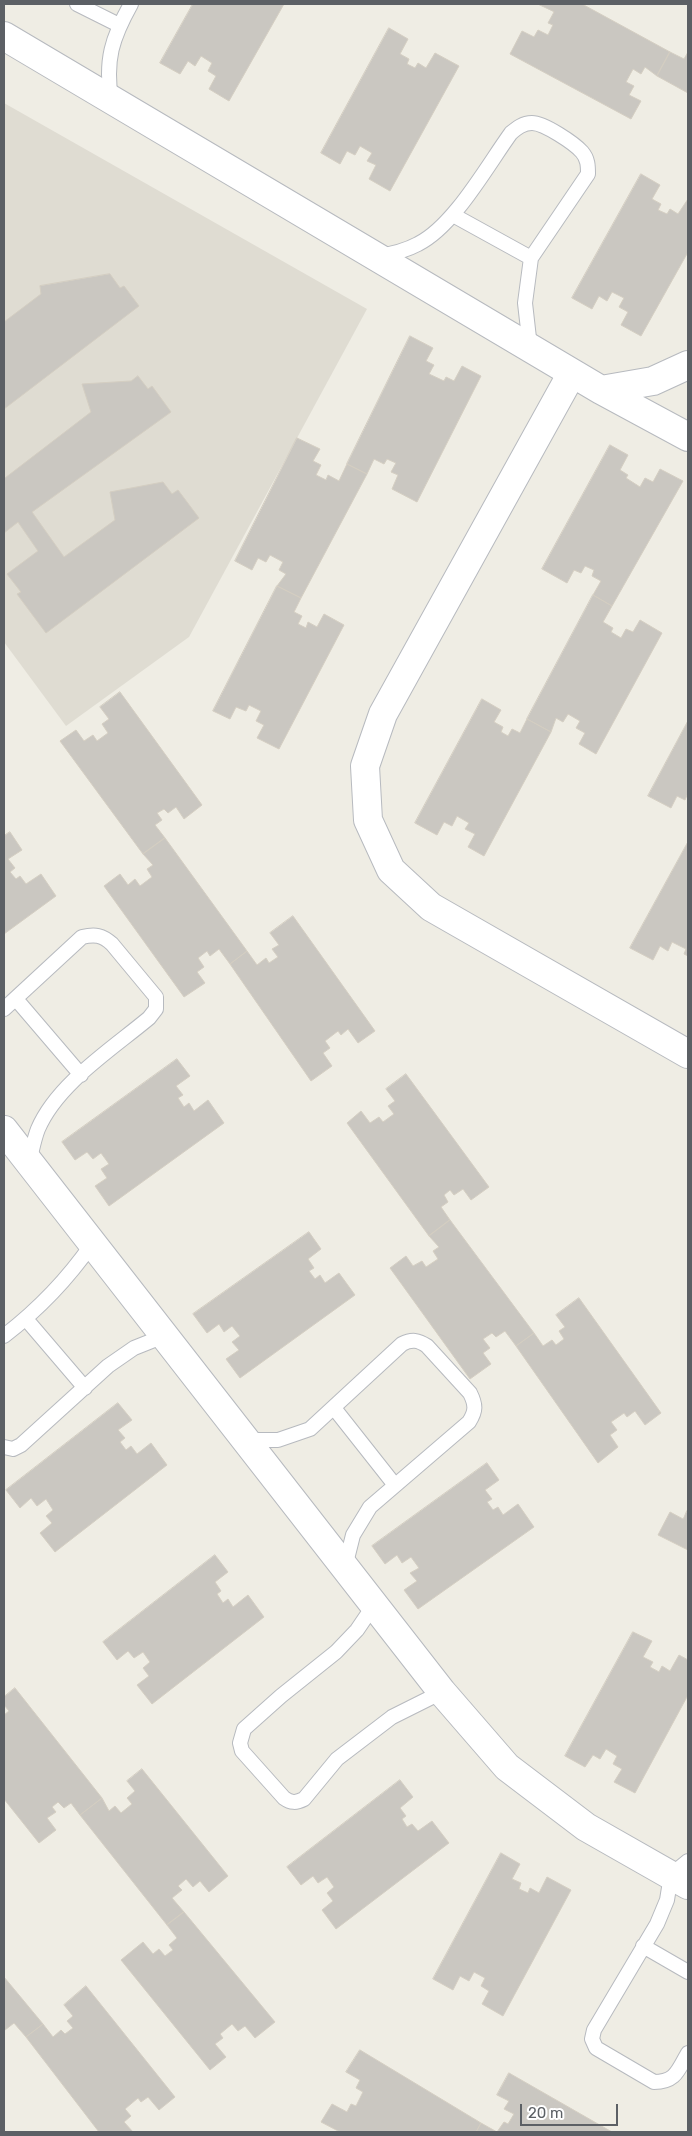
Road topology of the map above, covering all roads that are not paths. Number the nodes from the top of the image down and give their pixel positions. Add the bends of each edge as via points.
1 (77, 4) edge
2 (131, 4) edge
3 (119, 25) junction
4 (4, 36) edge
5 (111, 99) junction
6 (452, 215) junction
7 (377, 257) junction
8 (531, 258) junction
9 (530, 348) junction
10 (688, 365) edge
11 (572, 373) junction
12 (601, 390) junction
13 (688, 437) edge
14 (16, 999) junction
15 (4, 1010) edge
16 (688, 1054) edge
17 (81, 1075) junction
18 (4, 1130) edge
19 (29, 1162) junction
20 (92, 1244) junction
21 (26, 1318) junction
22 (4, 1336) edge
23 (164, 1336) junction
24 (85, 1388) junction
25 (334, 1408) junction
26 (245, 1440) junction
27 (4, 1447) edge
28 (394, 1484) junction
29 (345, 1567) junction
30 (374, 1605) junction
31 (442, 1692) junction
32 (682, 1874) edge
33 (644, 1946) junction
34 (688, 1972) edge
35 (688, 2052) edge

1 - 3 lane
2 - 3 lane
3 - 5 lane via 109,59
4 - 5 street
5 - 7 street
6 - 7 lane via 419,244
6 - 8 lane
6 - 8 lane via 511,133 520,125 543,125 583,153 588,163 588,174
7 - 9 street
8 - 9 lane via 525,303
9 - 11 street
10 - 12 street via 653,381
11 - 12 street
11 - 16 street via 383,714 365,766 368,820 391,870 431,908
12 - 13 street
14 - 15 lane
14 - 17 lane
14 - 17 lane via 82,937 93,934 112,944 150,987 156,997 156,1009 149,1018
17 - 19 lane via 56,1099 38,1128
18 - 19 street
19 - 20 street
20 - 21 lane via 51,1296
20 - 23 street
21 - 22 lane
21 - 24 lane
23 - 24 lane via 128,1352
23 - 26 street
24 - 27 lane via 21,1446 13,1449
25 - 26 lane via 310,1429 278,1440
25 - 28 lane
25 - 28 lane via 410,1340 427,1346 470,1393 475,1413 469,1422
26 - 29 street
28 - 29 lane via 370,1507 353,1536
29 - 30 street
30 - 31 street
30 - 31 lane via 336,1652 244,1730 242,1751 289,1802 304,1800 338,1759 392,1717
31 - 32 street via 507,1767 586,1827
32 - 33 lane
33 - 34 lane
33 - 35 lane via 594,2030 592,2039 596,2048 654,2082 665,2082 675,2076

